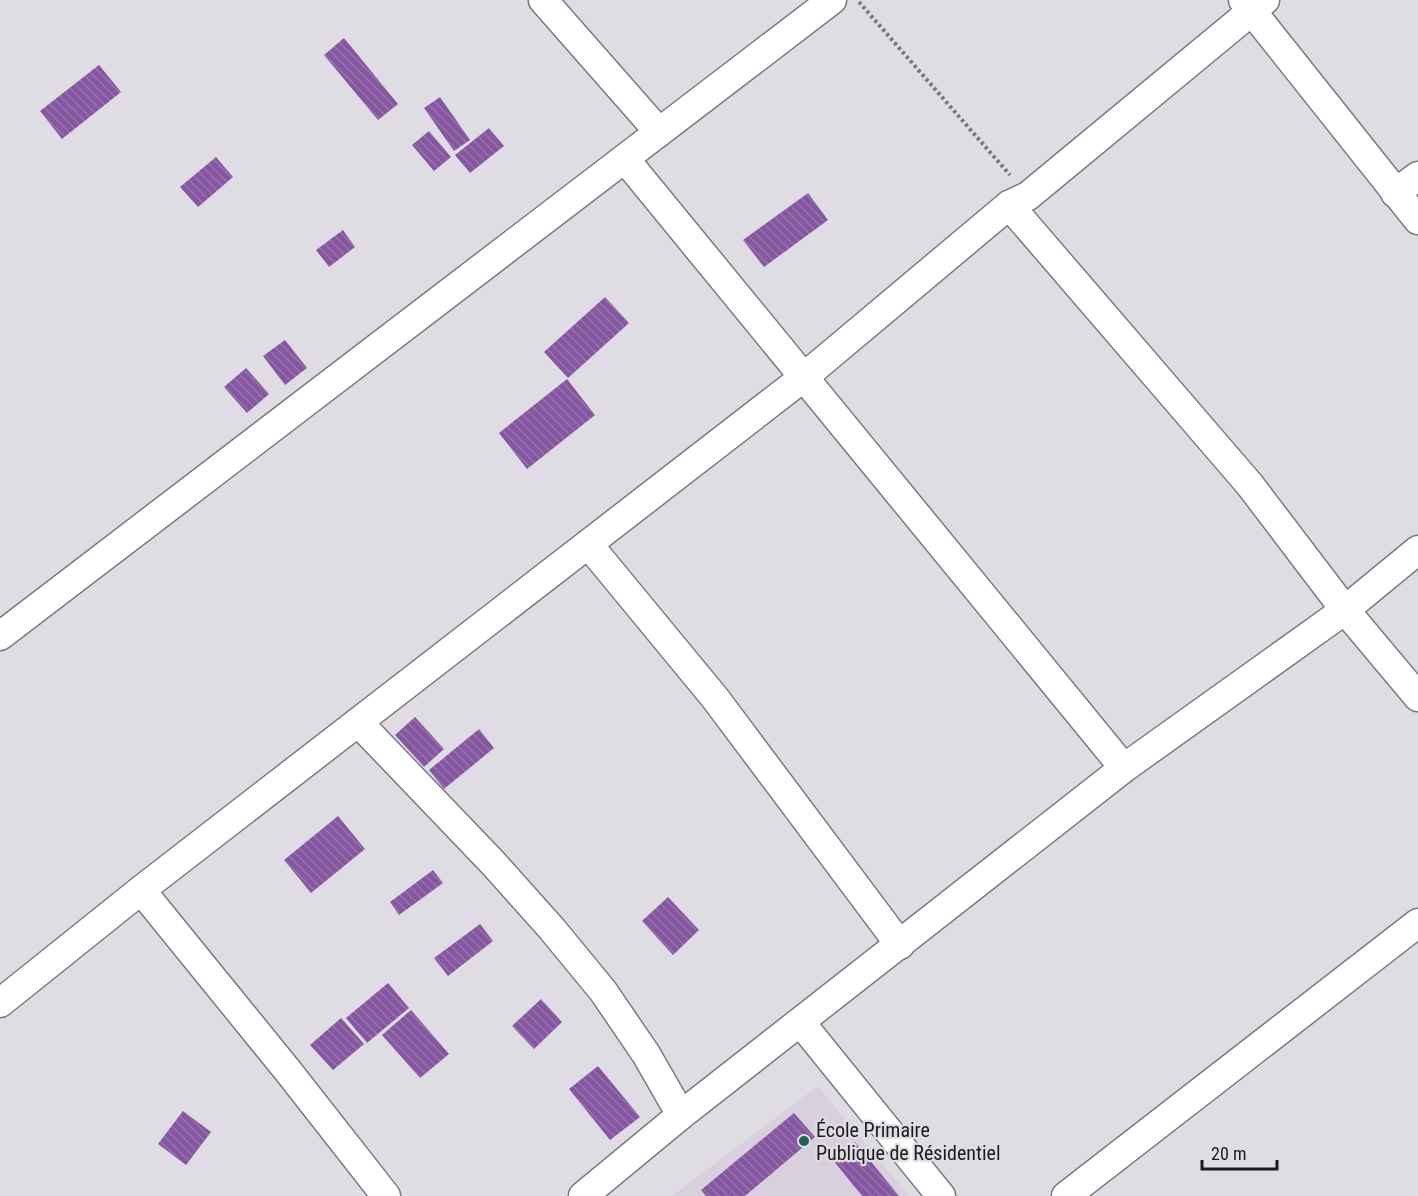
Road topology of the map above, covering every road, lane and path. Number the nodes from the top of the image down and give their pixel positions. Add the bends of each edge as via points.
1 (543, 0) edge
2 (832, 0) edge
3 (857, 0) edge
4 (1253, 4) edge
5 (659, 132) junction
6 (625, 159) junction
7 (1418, 176) edge
8 (1395, 193) junction
9 (1019, 201) junction
10 (1418, 220) edge
11 (804, 377) junction
12 (588, 544) junction
13 (1418, 550) edge
14 (1345, 610) junction
15 (0, 636) edge
16 (1418, 697) edge
17 (358, 722) junction
18 (1124, 768) junction
19 (141, 890) junction
20 (1418, 923) edge
21 (900, 945) junction
22 (0, 1003) edge
23 (801, 1023) junction
24 (681, 1115) junction
25 (386, 1196) edge
26 (583, 1196) edge
27 (941, 1196) edge
28 (1066, 1196) edge

1 - 5 street
2 - 5 street
3 - 9 path
4 - 8 street
4 - 9 street
5 - 6 street
6 - 11 street
6 - 15 street
7 - 8 street
8 - 10 street
9 - 11 street
9 - 14 street via 1250,485
11 - 12 street
11 - 18 street
12 - 17 street
12 - 21 street via 715,698
13 - 14 street
14 - 16 street
14 - 18 street
17 - 19 street
17 - 24 street via 494,863 603,991
18 - 21 street
19 - 22 street
19 - 25 street
20 - 28 street
21 - 23 street
23 - 24 street
23 - 27 street
24 - 26 street

